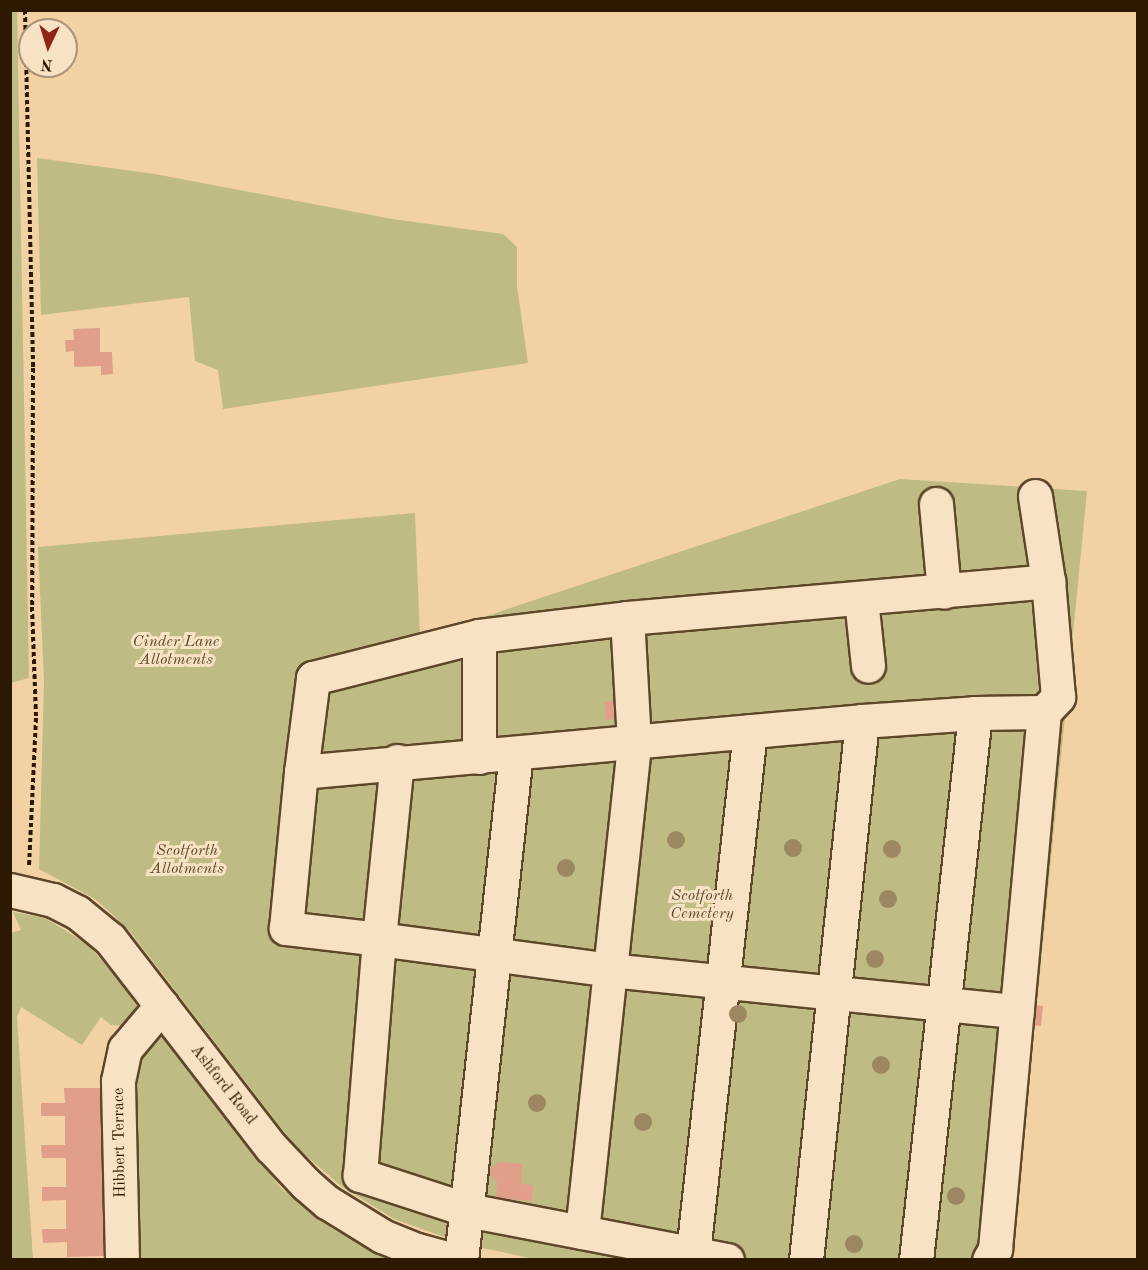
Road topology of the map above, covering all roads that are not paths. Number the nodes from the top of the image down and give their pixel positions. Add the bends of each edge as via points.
1 (1035, 496) dead end
2 (936, 504) dead end
3 (1048, 581) junction
4 (944, 592) junction
5 (861, 599) junction
6 (627, 618) junction
7 (479, 636) junction
8 (868, 666) dead end
9 (1044, 712) junction
10 (975, 713) junction
11 (862, 721) junction
12 (750, 731) junction
13 (634, 742) junction
14 (516, 753) junction
15 (479, 757) junction
16 (396, 761) junction
17 (301, 772) junction
18 (16, 890) edge
19 (379, 939) junction
20 (495, 956) junction
21 (610, 970) junction
22 (721, 980) junction
23 (834, 991) junction
24 (162, 1005) junction
25 (944, 1005) junction
26 (1017, 1011) junction
27 (468, 1210) junction
28 (582, 1232) junction
29 (693, 1253) junction
30 (448, 1259) edge
31 (122, 1260) edge
32 (727, 1260) edge
33 (806, 1260) edge
34 (916, 1260) edge
35 (989, 1260) edge

1 - 3 street
2 - 4 street
3 - 4 street
3 - 9 street via 1058,697
4 - 5 street
5 - 6 street
5 - 8 street
6 - 7 street
6 - 13 street
7 - 15 street
7 - 17 street via 313,678
9 - 10 street
9 - 26 street
10 - 11 street
10 - 25 street
11 - 12 street
11 - 23 street
12 - 13 street
12 - 22 street
13 - 14 street
13 - 21 street
14 - 15 street
14 - 20 street
15 - 16 street
16 - 17 street
16 - 19 street
17 - 19 street via 286,928
18 - 24 street, Ashford Road via 53,900 95,925
19 - 20 street
19 - 27 street via 360,1175
20 - 21 street
20 - 27 street
21 - 22 street
21 - 28 street
22 - 23 street
22 - 29 street
23 - 25 street
23 - 33 street
24 - 30 street, Ashford Road via 271,1147 306,1184 382,1236
24 - 31 street, Hibbert Terrace via 125,1049 118,1081
25 - 26 street
25 - 34 street
26 - 35 street via 995,1249
27 - 28 street
27 - 30 street
28 - 29 street
29 - 32 street

